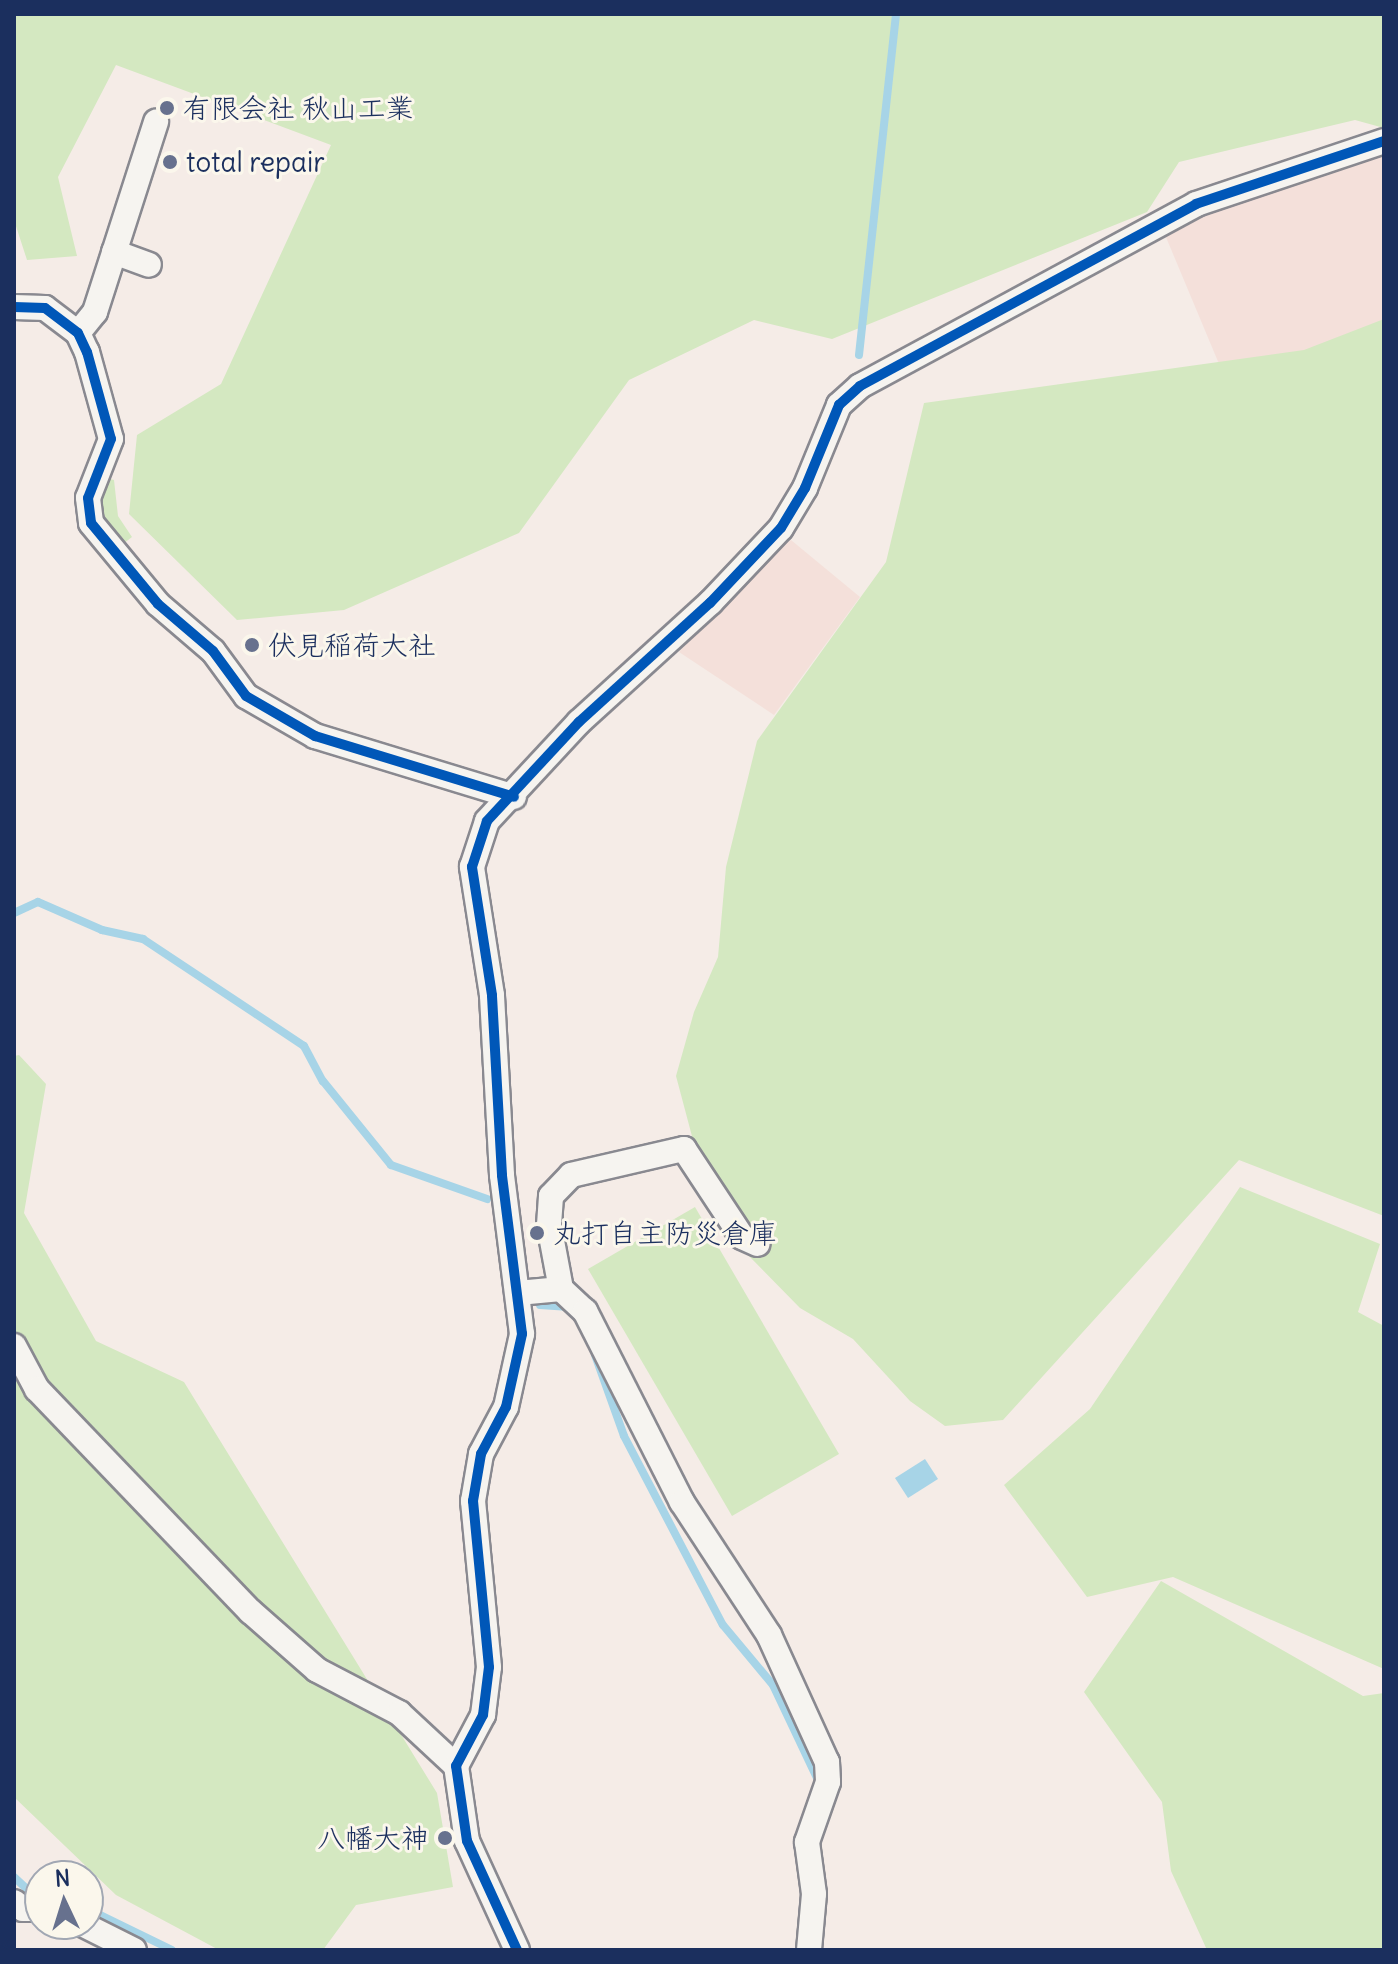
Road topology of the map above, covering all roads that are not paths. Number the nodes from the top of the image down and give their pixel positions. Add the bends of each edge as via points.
1 (156, 122) dead end
2 (1384, 141) edge
3 (114, 252) junction
4 (149, 265) dead end
5 (14, 307) edge
6 (78, 333) junction
7 (514, 797) junction
8 (758, 1244) dead end
9 (558, 1289) junction
10 (521, 1292) junction
11 (14, 1346) edge
12 (22, 1384) edge
13 (456, 1766) junction
14 (104, 1935) edge
15 (134, 1950) edge
16 (517, 1950) edge
17 (809, 1950) edge

1 - 3 street
2 - 7 street via 1196,204 860,386 839,405 805,488 781,528 710,603 579,722
3 - 4 street
3 - 6 street via 95,312
5 - 6 street via 45,308
6 - 7 street via 111,439 88,498 91,523 158,604 213,651 246,696 315,736
7 - 10 street via 487,821 472,867 492,995 503,1182
8 - 9 street via 742,1237 684,1149 571,1175 551,1196 549,1225
9 - 10 street
9 - 17 street via 585,1311 669,1480 769,1635 827,1762 828,1782 807,1842 814,1894
10 - 13 street via 519,1361 506,1407 481,1454 473,1501 486,1599 487,1700 476,1735
11 - 12 street
12 - 13 street via 250,1611 317,1670 399,1713
13 - 16 street via 467,1841
14 - 15 street

